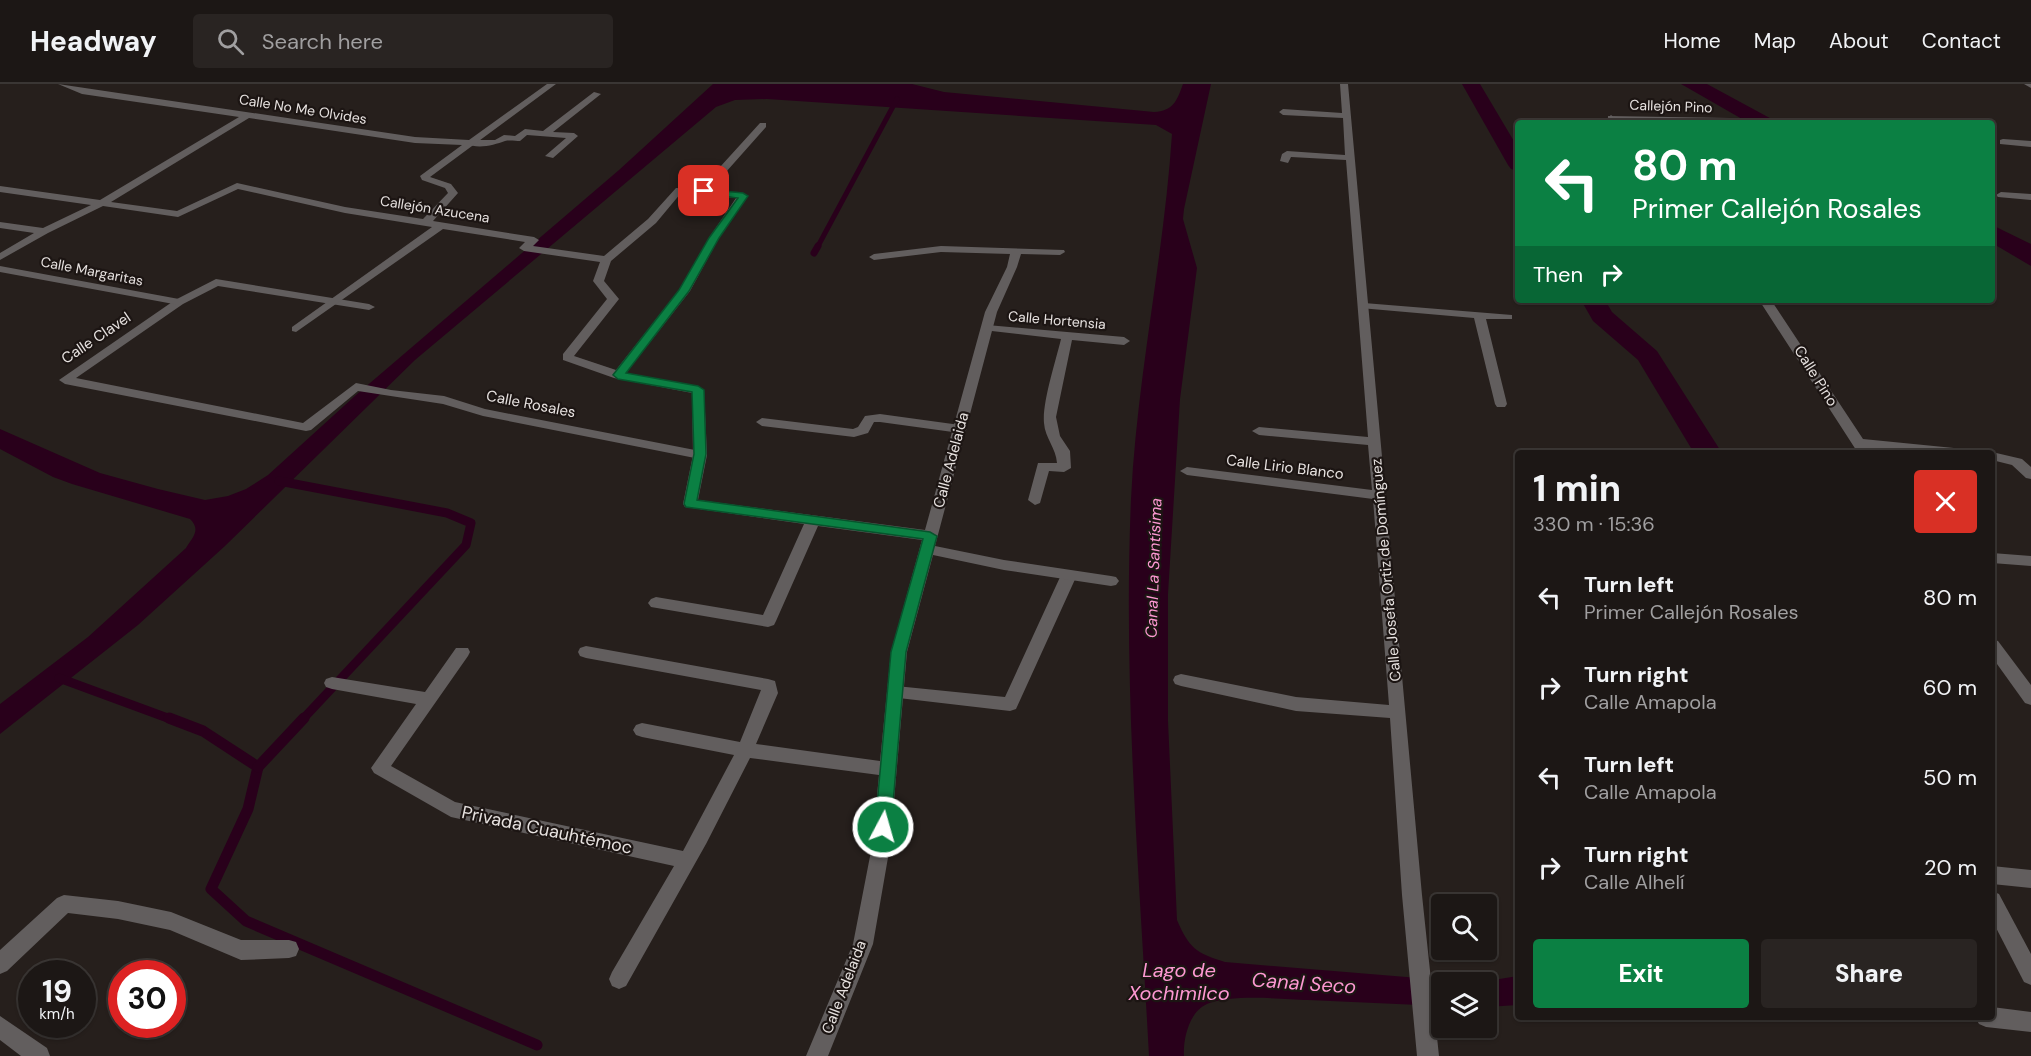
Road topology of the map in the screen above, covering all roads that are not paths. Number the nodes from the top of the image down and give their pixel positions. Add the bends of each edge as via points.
1 (62, 84) edge
2 (552, 84) edge
3 (1344, 84) edge
4 (597, 94) dead end
5 (1283, 112) dead end
6 (250, 114) junction
7 (1346, 117) junction
8 (763, 125) dead end
9 (544, 134) junction
10 (2003, 142) dead end
11 (471, 143) junction
12 (2031, 144) edge
13 (550, 156) dead end
14 (1351, 158) junction
15 (1286, 161) dead end
16 (0, 189) edge
17 (704, 191) junction
18 (2001, 195) dead end
19 (2031, 197) edge
20 (100, 204) junction
21 (425, 223) junction
22 (0, 225) edge
23 (441, 225) junction
24 (44, 231) junction
25 (1016, 252) junction
26 (1059, 252) dead end
27 (0, 257) edge
28 (874, 257) dead end
29 (606, 260) junction
30 (0, 269) edge
31 (334, 300) junction
32 (179, 302) junction
33 (1767, 303) edge
34 (1364, 306) junction
35 (369, 307) dead end
36 (1479, 315) junction
37 (1508, 317) dead end
38 (987, 328) junction
39 (296, 329) dead end
40 (1067, 336) junction
41 (1124, 341) dead end
42 (618, 375) junction
43 (358, 388) joint
44 (1501, 404) dead end
45 (762, 422) dead end
46 (960, 429) junction
47 (1260, 431) dead end
48 (1375, 442) junction
49 (1862, 448) edge
50 (1903, 450) edge
51 (700, 454) junction
52 (1995, 457) edge
53 (1187, 471) dead end
54 (2031, 475) edge
55 (1379, 495) junction
56 (1035, 500) dead end
57 (813, 521) junction
58 (928, 542) junction
59 (1995, 558) edge
60 (2031, 561) edge
61 (1069, 575) junction
62 (1111, 581) dead end
63 (656, 603) dead end
64 (1995, 649) edge
65 (462, 652) dead end
66 (586, 652) dead end
67 (1181, 680) dead end
68 (332, 683) dead end
69 (896, 692) junction
70 (2031, 698) edge
71 (428, 699) junction
72 (1398, 712) junction
73 (642, 730) dead end
74 (746, 750) junction
75 (889, 769) junction
76 (687, 860) junction
77 (1995, 875) edge
78 (2031, 879) edge
79 (1995, 906) edge
80 (289, 949) dead end
81 (0, 964) edge
82 (2031, 975) edge
83 (619, 979) dead end
84 (1995, 1018) edge
85 (2031, 1022) edge
86 (0, 1027) edge
87 (1427, 1046) edge
88 (39, 1056) edge
89 (817, 1056) edge

1 - 6 street, Calle No Me Olvides via 81,91
2 - 11 street
3 - 7 street, Calle Josefa Ortiz de Domínguez
4 - 9 street
5 - 7 street
6 - 11 street, Calle No Me Olvides via 415,140
6 - 20 street
7 - 14 street, Calle Josefa Ortiz de Domínguez
8 - 17 street
9 - 11 street, Calle No Me Olvides via 525,132 517,139
9 - 13 street via 574,136
10 - 12 street
11 - 21 street via 425,176 448,186 453,193
14 - 15 street via 1287,154
14 - 34 street, Calle Josefa Ortiz de Domínguez
16 - 20 street
17 - 29 street via 679,190 652,221
17 - 42 street via 743,196 684,291
18 - 19 street
20 - 21 street, Callejón Azucena via 178,214 237,186
20 - 24 street
21 - 23 street, Callejón Azucena
22 - 24 street, Calle Margaritas
23 - 29 street, Callejón Azucena via 534,240 524,248
23 - 31 street
24 - 27 street
25 - 26 street
25 - 28 street via 941,249
25 - 38 street, Calle Adelaida
29 - 42 street via 598,281 613,299 567,357
30 - 32 street, Calle Margaritas
31 - 32 street, Calle Clavel via 216,282
31 - 35 street, Calle Clavel
31 - 39 street
32 - 43 street, Calle Clavel via 65,380 306,427
33 - 49 street, Calle Pino
34 - 36 street
34 - 48 street, Calle Josefa Ortiz de Domínguez
36 - 37 street
36 - 44 street
38 - 40 street, Calle Hortensia
38 - 46 street, Calle Adelaida
40 - 41 street, Calle Hortensia
40 - 56 street via 1050,417 1054,436 1063,451 1064,468 1042,466
42 - 51 street via 698,390
43 - 51 street, Calle Rosales via 444,400 483,412
45 - 46 street via 854,433 863,430 870,419 880,418
46 - 58 street, Calle Adelaida
47 - 48 street
48 - 55 street, Calle Josefa Ortiz de Domínguez
49 - 50 street
51 - 57 street via 690,504
52 - 54 street via 2017,462
53 - 55 street, Calle Lirio Blanco
55 - 72 street, Calle Josefa Ortiz de Domínguez
57 - 58 street
57 - 63 street via 768,621
58 - 61 street via 1004,565
58 - 69 street, Calle Adelaida via 899,652
59 - 60 street
61 - 62 street
61 - 69 street via 1010,704
64 - 70 street
65 - 71 street, Privada Cuauhtémoc
66 - 74 street via 769,686 770,693
67 - 72 street via 1296,704
68 - 71 street
69 - 75 street, Calle Adelaida
71 - 76 street, Privada Cuauhtémoc via 380,768 451,809
72 - 87 street, Calle Josefa Ortiz de Domínguez
73 - 74 street
74 - 75 street
74 - 76 street
75 - 89 street, Calle Adelaida via 881,846 863,944
76 - 83 street
77 - 78 street
79 - 82 street
80 - 81 street via 242,950 171,921 64,904
84 - 85 street
86 - 88 street

